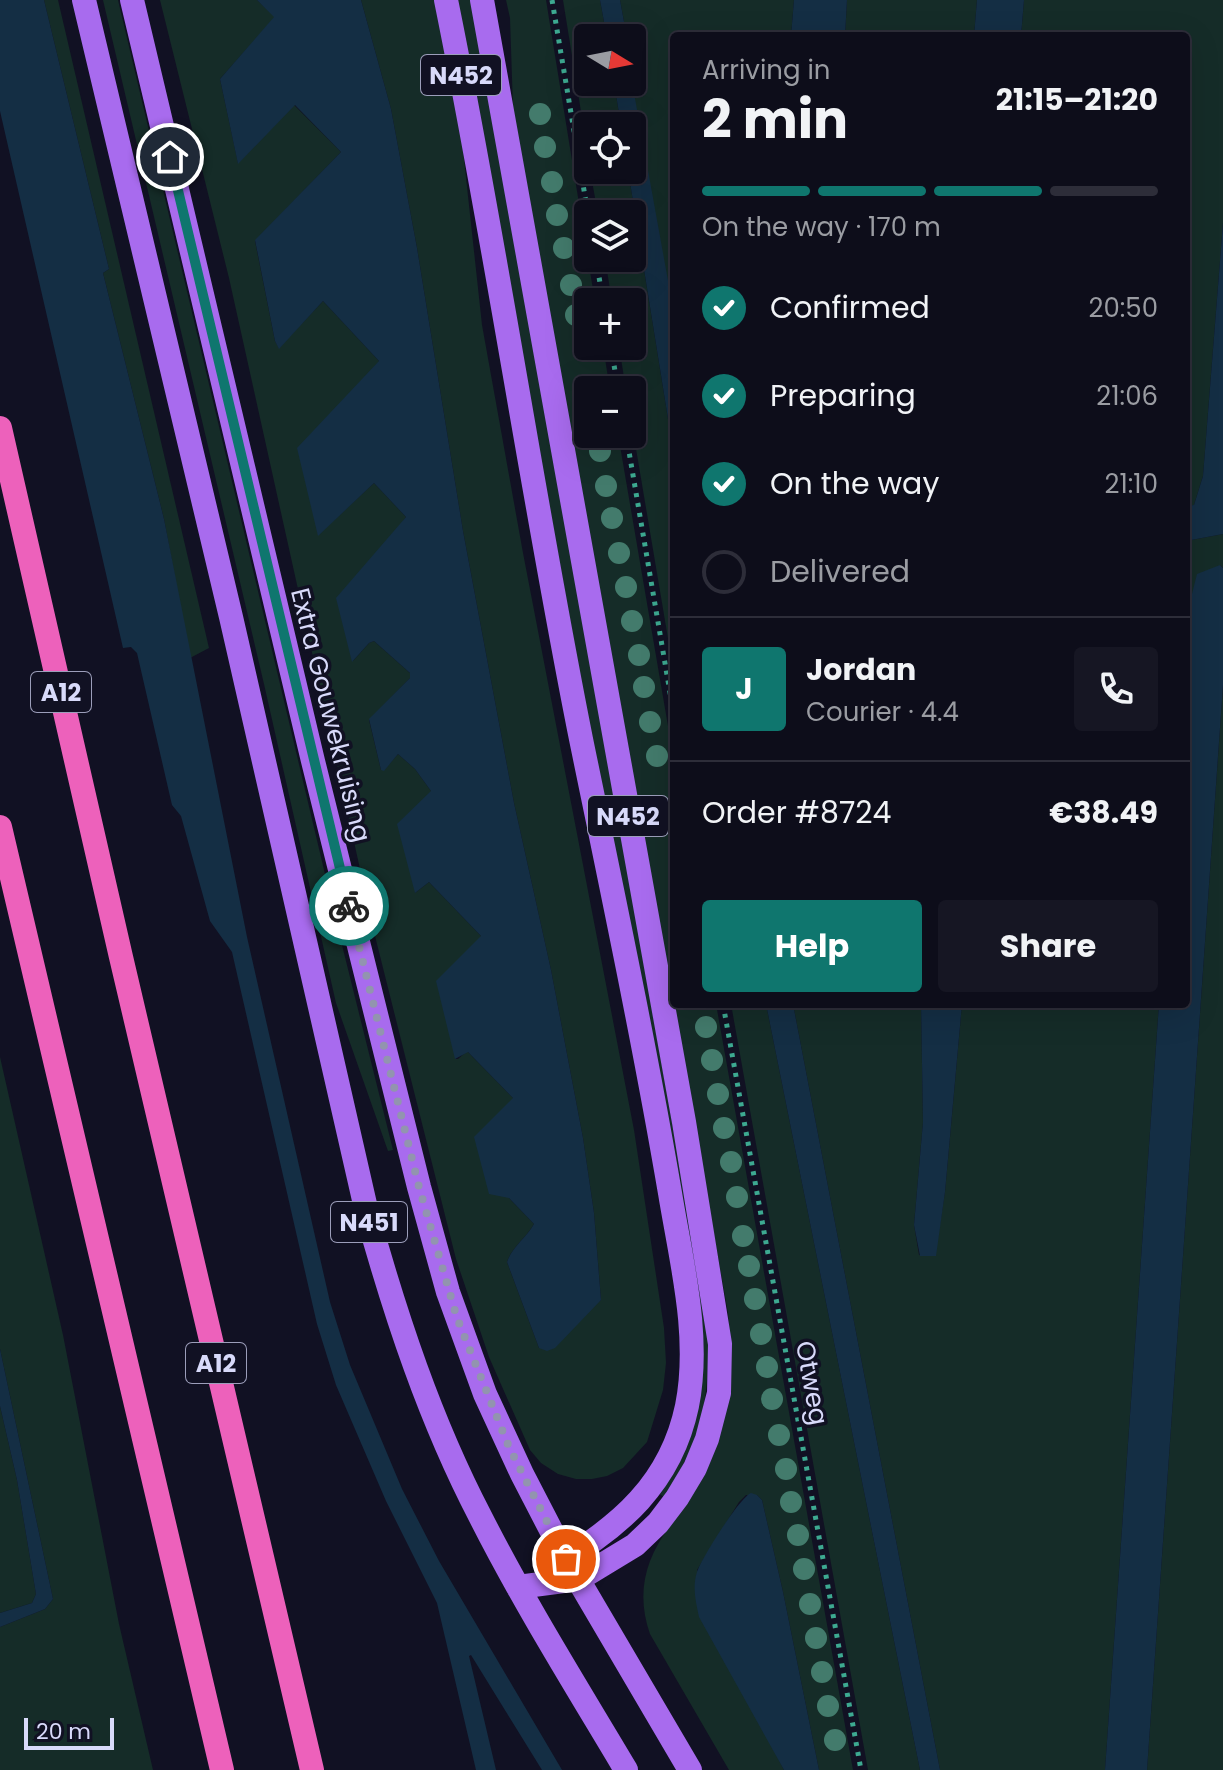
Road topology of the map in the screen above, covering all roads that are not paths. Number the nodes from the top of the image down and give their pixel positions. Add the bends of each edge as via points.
1 (84, 0) edge
2 (132, 0) edge
3 (446, 0) edge
4 (482, 0) edge
5 (0, 428) edge
6 (0, 827) edge
7 (572, 1569) junction
8 (518, 1587) junction
9 (222, 1770) edge
10 (312, 1770) edge
11 (626, 1770) edge
12 (690, 1770) edge

1 - 8 main road, N451 via 373,1237 439,1426
2 - 7 main road, Extra Gouwekruising / N451 via 432,1239 485,1394
3 - 7 main road, N452 via 568,673 639,1016 691,1341 687,1407 665,1465 624,1518
4 - 7 main road, N452 via 720,1344 715,1409 686,1484 647,1535 622,1554
5 - 10 highway, A12
6 - 9 highway
7 - 8 main road, N452
7 - 12 main road, Extra Gouwekruising / N451
8 - 11 main road, N451

